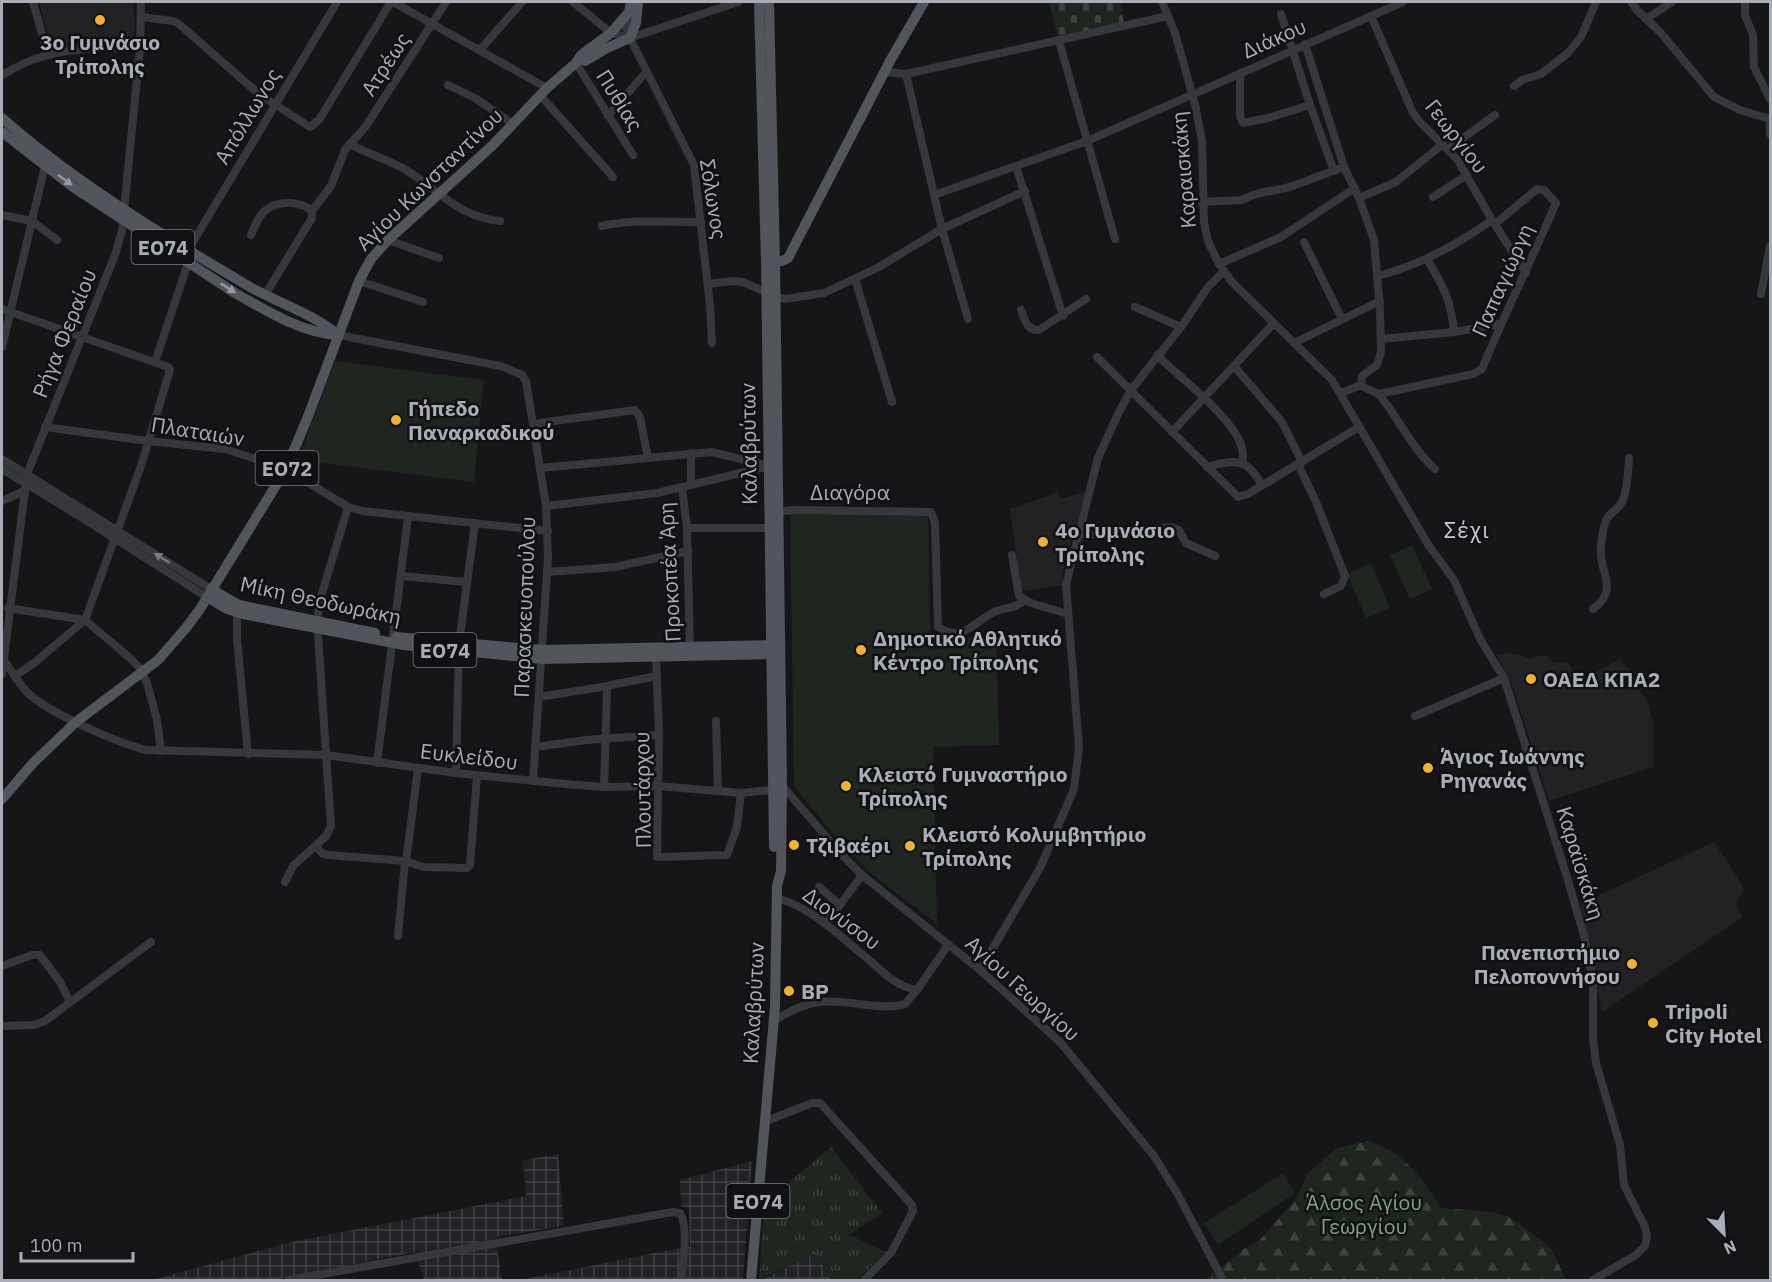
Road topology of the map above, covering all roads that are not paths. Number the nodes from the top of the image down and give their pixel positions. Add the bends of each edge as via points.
1 (33, 2) edge
2 (141, 2) edge
3 (337, 2) edge
4 (392, 2) edge
5 (446, 2) edge
6 (522, 2) edge
7 (573, 2) edge
8 (738, 2) edge
9 (759, 2) edge
10 (769, 2) edge
11 (1162, 2) edge
12 (1596, 2) edge
13 (1631, 2) edge
14 (1672, 2) edge
15 (1745, 2) edge
16 (633, 3) edge
17 (1398, 3) edge
18 (920, 4) edge
19 (1281, 14) dead end
20 (1167, 16) junction
21 (1371, 16) junction
22 (141, 17) junction
23 (1646, 19) junction
24 (433, 23) junction
25 (611, 33) junction
26 (630, 38) junction
27 (1059, 41) junction
28 (1305, 44) junction
29 (140, 48) junction
30 (1292, 49) junction
31 (480, 50) junction
32 (600, 51) junction
33 (48, 55) junction
34 (576, 63) junction
35 (646, 72) junction
36 (885, 72) junction
37 (1240, 73) junction
38 (906, 74) junction
39 (2, 75) edge
40 (448, 85) dead end
41 (1514, 86) dead end
42 (543, 92) junction
43 (1193, 95) junction
44 (1770, 99) edge
45 (275, 105) junction
46 (1310, 105) junction
47 (1495, 115) dead end
48 (608, 116) junction
49 (2, 118) edge
50 (1770, 121) edge
51 (513, 124) junction
52 (2, 132) edge
53 (1770, 134) edge
54 (1087, 141) junction
55 (350, 144) junction
56 (1446, 147) junction
57 (633, 155) dead end
58 (1016, 165) junction
59 (45, 166) junction
60 (1344, 167) junction
61 (1334, 171) junction
62 (1467, 175) junction
63 (613, 177) dead end
64 (1355, 188) junction
65 (1025, 191) junction
66 (438, 195) junction
67 (934, 195) junction
68 (1433, 197) dead end
69 (1359, 198) junction
70 (1202, 202) junction
71 (312, 211) junction
72 (2, 215) edge
73 (125, 215) junction
74 (32, 221) junction
75 (500, 221) dead end
76 (701, 222) junction
77 (1494, 222) junction
78 (602, 226) dead end
79 (942, 230) junction
80 (251, 235) dead end
81 (1115, 239) dead end
82 (57, 240) dead end
83 (388, 240) junction
84 (1304, 242) dead end
85 (1770, 246) edge
86 (188, 250) junction
87 (439, 258) dead end
88 (1427, 259) junction
89 (770, 262) junction
90 (188, 263) junction
91 (1222, 267) junction
92 (1526, 273) junction
93 (1378, 276) junction
94 (855, 279) junction
95 (359, 281) junction
96 (708, 284) junction
97 (770, 294) junction
98 (1761, 294) dead end
99 (265, 295) junction
100 (1086, 299) dead end
101 (1380, 301) junction
102 (423, 302) dead end
103 (1135, 307) dead end
104 (6, 310) edge
105 (1021, 310) dead end
106 (1063, 316) junction
107 (968, 319) dead end
108 (1342, 319) junction
109 (1274, 323) junction
110 (1500, 324) junction
111 (1181, 327) junction
112 (1454, 332) junction
113 (338, 334) junction
114 (81, 338) junction
115 (1381, 339) junction
116 (712, 343) dead end
117 (1294, 343) junction
118 (2, 347) edge
119 (1157, 355) junction
120 (1096, 357) dead end
121 (155, 362) junction
122 (1234, 366) junction
123 (1361, 384) junction
124 (1131, 390) junction
125 (1341, 393) junction
126 (1379, 394) junction
127 (1203, 398) junction
128 (892, 402) dead end
129 (533, 424) junction
130 (45, 427) junction
131 (1359, 427) junction
132 (1172, 432) junction
133 (148, 441) junction
134 (691, 453) junction
135 (648, 458) junction
136 (1629, 458) dead end
137 (2, 459) edge
138 (1243, 463) junction
139 (1300, 463) junction
140 (773, 465) junction
141 (1207, 467) junction
142 (541, 468) junction
143 (2, 469) edge
144 (286, 469) junction
145 (1435, 469) dead end
146 (25, 483) junction
147 (1262, 485) junction
148 (686, 486) junction
149 (2, 501) edge
150 (546, 506) junction
151 (348, 507) junction
152 (773, 511) junction
153 (408, 517) junction
154 (475, 523) junction
155 (687, 528) junction
156 (769, 528) junction
157 (548, 531) junction
158 (117, 534) junction
159 (1079, 534) junction
160 (688, 550) junction
161 (1012, 555) dead end
162 (1215, 556) dead end
163 (548, 572) junction
164 (401, 576) junction
165 (467, 582) junction
166 (209, 593) junction
167 (1324, 594) dead end
168 (1024, 600) junction
169 (8, 609) junction
170 (1593, 609) dead end
171 (237, 613) junction
172 (1068, 614) junction
173 (85, 620) junction
174 (317, 625) junction
175 (393, 640) junction
176 (459, 647) junction
177 (775, 649) junction
178 (690, 652) junction
179 (542, 654) junction
180 (656, 657) junction
181 (4, 660) junction
182 (142, 672) junction
183 (2, 675) edge
184 (15, 676) junction
185 (657, 676) junction
186 (1504, 678) junction
187 (609, 686) junction
188 (539, 697) junction
189 (1415, 716) dead end
190 (716, 721) dead end
191 (76, 722) junction
192 (659, 735) junction
193 (605, 739) junction
194 (535, 747) junction
195 (161, 751) junction
196 (248, 753) junction
197 (326, 756) junction
198 (377, 763) junction
199 (418, 768) junction
200 (456, 773) junction
201 (477, 776) junction
202 (533, 781) junction
203 (776, 785) junction
204 (658, 786) junction
205 (604, 787) junction
206 (718, 791) junction
207 (741, 793) junction
208 (2, 800) edge
209 (316, 847) junction
210 (406, 861) junction
211 (862, 875) junction
212 (285, 882) dead end
213 (819, 887) dead end
214 (777, 892) junction
215 (840, 905) junction
216 (826, 924) junction
217 (398, 936) dead end
218 (151, 942) dead end
219 (948, 945) junction
220 (2, 966) edge
221 (980, 970) junction
222 (917, 990) junction
223 (70, 1002) junction
224 (774, 1022) junction
225 (2, 1026) edge
226 (764, 1122) junction
227 (289, 1281) edge
228 (681, 1281) edge
229 (751, 1281) edge
230 (864, 1281) edge
231 (1223, 1281) edge
232 (1593, 1281) edge

1 - 33 street
2 - 22 street, Ρήγα Φεραίου
3 - 45 street, Απόλλωνος
4 - 24 street
4 - 45 street via 319,120 310,127
5 - 24 street, Ατρέως
6 - 31 street
7 - 25 street
8 - 26 street
9 - 89 main road, Καλαβρύτων
10 - 89 main road, Καλαβρύτων
11 - 20 street, Καραισκάκη
12 - 41 street via 1581,37 1568,53 1541,74
13 - 23 street
14 - 23 street
15 - 44 street via 1745,15 1753,35 1754,67
16 - 25 main road, Αγίου Κωνσταντίνου
16 - 26 main road, Αγίου Κωνσταντίνου via 636,23
17 - 21 street, Διάκου
18 - 36 main road
19 - 30 street
20 - 27 street
20 - 43 street, Καραισκάκη
21 - 28 street, Διάκου
21 - 56 street, Γεωργίου via 1413,112
22 - 29 street, Ρήγα Φεραίου
22 - 45 street via 179,24
23 - 50 street via 1714,97
24 - 31 street
24 - 55 street, Ατρέως via 366,126
25 - 26 street
25 - 32 main road
25 - 34 main road, Αγίου Κωνσταντίνου
26 - 32 main road, Αγίου Κωνσταντίνου
26 - 35 street, Σόλωνος
27 - 38 street
27 - 54 street
28 - 30 street, Διάκου
28 - 60 street
29 - 33 street
29 - 73 street, Ρήγα Φεραίου
30 - 37 street, Διάκου
30 - 46 street
31 - 42 street
32 - 34 main road, Αγίου Κωνσταντίνου
33 - 39 street
34 - 42 main road, Αγίου Κωνσταντίνου
34 - 48 street, Πυθίας
35 - 48 street
35 - 76 street, Σόλωνος via 694,165
36 - 38 street
36 - 89 main road via 788,258
37 - 43 street, Διάκου
37 - 46 street via 1243,123
38 - 67 street
40 - 51 street
42 - 51 main road, Αγίου Κωνσταντίνου
42 - 63 street
43 - 54 street, Διάκου
43 - 70 street, Καραισκάκη via 1202,141
45 - 86 street, Απόλλωνος
46 - 61 street
47 - 56 street
48 - 57 street, Πυθίας
49 - 73 main road, ΕΟ74
50 - 53 street
51 - 66 main road, Αγίου Κωνσταντίνου
52 - 59 main road, ΕΟ74
54 - 58 street, Διάκου
54 - 81 street
55 - 66 street via 405,170
55 - 71 street, Ατρέως via 331,186
56 - 62 street, Γεωργίου
56 - 69 street via 1396,182
58 - 65 street
58 - 67 street, Διάκου
59 -> 73 main road, ΕΟ74
59 - 74 street
60 - 61 street
60 - 64 street
61 - 70 street via 1241,200
62 - 68 street
62 - 77 street, Γεωργίου
64 - 69 street
64 - 91 street via 1281,237
65 - 79 street
65 - 106 street
66 - 75 street via 466,211
66 - 83 main road, Αγίου Κωνσταντίνου
67 - 79 street
69 - 93 street via 1372,231
70 - 91 street, Καραισκάκη via 1208,241
71 - 80 street via 297,204 279,204 260,216
71 - 99 street, Ατρέως via 312,218
72 - 74 street
73 - 86 main road, ΕΟ74
73 - 90 main road, ΕΟ74
73 - 114 street, Ρήγα Φεραίου via 118,247
74 - 82 street
74 - 104 street
76 - 78 street
76 - 96 street, Σόλωνος
77 - 88 street
77 - 92 street, Γεωργίου
77 - 92 street, Παπαγιώργη via 1537,189 1544,190 1556,203
79 - 94 street
79 - 107 street
83 - 87 street
83 - 95 main road, Αγίου Κωνσταντίνου
84 - 108 street
85 - 98 street
86 - 90 street
86 - 99 main road, ΕΟ74
88 - 93 street
88 - 112 street via 1449,298
89 - 97 main road, Καλαβρύτων
90 -> 113 main road, ΕΟ74 via 291,322 321,334
90 - 121 street
91 - 109 street, Καραισκάκη
91 - 111 street
92 - 110 street, Παπαγιώργη
93 - 101 street
94 - 97 street via 817,295 785,299
94 - 128 street
95 - 102 street
95 - 113 main road, Αγίου Κωνσταντίνου
96 - 97 street via 743,282
96 - 116 street, Σόλωνος
97 - 140 main road, Καλαβρύτων
99 - 113 main road, ΕΟ74
100 - 106 street
101 - 108 street
101 - 115 street
103 - 111 street
104 - 114 street
104 - 118 street
105 - 106 street via 1028,326 1035,331
108 - 117 street
109 - 117 street, Καραισκάκη
109 - 122 street
110 - 112 street
110 - 126 street, Παπαγιώργη via 1481,371
111 - 119 street
112 - 115 street
113 - 129 street, Παρασκευοπούλου via 515,371 526,381
113 - 144 main road, Αγίου Κωνσταντίνου / ΕΟ72
114 - 121 street
114 - 130 street, Ρήγα Φεραίου
115 - 123 street via 1378,363 1362,376
117 - 125 street, Καραισκάκη
119 - 124 street
119 - 127 street
120 - 124 street
121 - 133 street via 170,370
122 - 127 street
122 - 139 street via 1282,422
123 - 125 street
123 - 126 street
124 - 132 street
124 - 159 street via 1098,458
125 - 131 street, Καραισκάκη
126 - 145 street via 1411,442
127 - 132 street
127 - 138 street via 1234,432 1242,447
129 - 135 street via 638,411
129 - 142 street, Παρασκευοπούλου
130 - 133 street, Πλαταιών
130 - 146 street, Ρήγα Φεραίου
131 - 139 street
131 - 186 street, Καραϊσκάκη via 1429,546 1454,580 1480,639
132 - 141 street
133 - 144 street, Πλαταιών via 225,449
133 - 158 street
134 - 135 street
134 - 140 street via 719,453
134 - 148 street, Προκοπέα Άρη
135 - 142 street
136 - 170 street via 1622,500 1606,519 1601,545 1607,592
137 - 146 street, Μίκη Θεοδωράκη
138 - 141 street
138 - 147 street
139 - 147 street
139 - 167 street via 1345,576 1341,586
140 - 148 street
140 - 152 main road, Καλαβρύτων
141 - 147 street via 1238,497
142 - 150 street, Παρασκευοπούλου
143 - 146 street, Μίκη Θεοδωράκη
144 - 151 street, Πλαταιών
144 - 166 main road, Αγίου Κωνσταντίνου / ΕΟ72
146 - 149 street
146 - 158 street, Μίκη Θεοδωράκη
146 - 169 street, Ρήγα Φεραίου
148 - 150 street
148 - 155 street, Προκοπέα Άρη
150 - 157 street, Παρασκευοπούλου
151 - 153 street, Πλαταιών
151 - 174 street via 320,600
152 - 156 main road, Καλαβρύτων
152 - 168 street, Διαγόρα via 931,512 938,627 948,632 970,629 988,615
152 - 177 main road, Καλαβρύτων
153 - 154 street, Πλαταιών
153 - 164 street
154 - 157 street, Πλαταιών
154 - 165 street
155 - 156 street
155 - 160 street, Προκοπέα Άρη
156 - 177 main road, Καλαβρύτων
157 - 163 street, Παρασκευοπούλου
158 - 166 street, Μίκη Θεοδωράκη
158 - 173 street
159 - 162 street via 1102,536 1174,527 1186,543
159 - 172 street via 1066,585
160 - 163 street via 615,567
160 - 178 street, Προκοπέα Άρη
161 - 168 street via 1017,592
163 - 179 street, Παρασκευοπούλου
164 - 165 street
164 - 175 street
165 - 176 street
166 - 171 main road, Μίκη Θεοδωράκη / ΕΟ74
166 - 174 main road, Μίκη Θεοδωράκη / ΕΟ74
166 - 182 main road, ΕΟ72 via 170,648
168 - 172 street
169 - 173 street
169 - 181 street, Ρήγα Φεραίου
171 - 174 main road, Μίκη Θεοδωράκη / ΕΟ74
171 - 196 street
172 - 221 street via 1079,747 1074,789 1040,868
173 - 182 street
173 - 184 street
174 - 175 main road, Μίκη Θεοδωράκη / ΕΟ74
174 - 197 street
175 - 176 main road, Μίκη Θεοδωράκη / ΕΟ74
175 - 198 street
176 - 179 main road, Μίκη Θεοδωράκη / ΕΟ74
176 - 200 street
177 - 178 main road, Μίκη Θεοδωράκη / ΕΟ74
177 - 203 main road, Καλαβρύτων / ΕΟ74
178 - 179 main road, Μίκη Θεοδωράκη / ΕΟ74
178 - 180 main road, Μίκη Θεοδωράκη / ΕΟ74
179 - 180 main road, Μίκη Θεοδωράκη / ΕΟ74
179 - 188 street, Παρασκευοπούλου
180 - 185 street, Πλουτάρχου
181 - 183 street, Ρήγα Φεραίου
181 - 184 street, Ευκλείδου
182 - 191 main road, ΕΟ72
182 - 195 street via 157,720
184 - 191 street, Ευκλείδου via 37,701
185 - 187 street
185 - 192 street, Πλουτάρχου
186 - 189 street
186 - 232 street, Καραϊσκάκη via 1584,936 1593,980 1596,1063 1620,1145 1624,1185 1647,1237 1636,1255
187 - 188 street
187 - 193 street
188 - 194 street, Παρασκευοπούλου
190 - 206 street
191 - 195 street, Ευκλείδου via 132,746
191 - 208 main road, ΕΟ72
192 - 193 street
192 - 204 street, Πλουτάρχου
193 - 194 street
193 - 205 street
194 - 202 street, Παρασκευοπούλου
195 - 196 street, Ευκλείδου
196 - 197 street, Ευκλείδου
197 - 198 street, Ευκλείδου
197 - 209 street via 331,826
198 - 199 street, Ευκλείδου
199 - 200 street, Ευκλείδου
199 - 210 street
200 - 201 street, Ευκλείδου
201 - 202 street, Ευκλείδου
201 - 210 street via 469,867 423,867
202 - 205 street, Ευκλείδου
203 - 207 street, Ευκλείδου
203 - 211 street, Αγίου Γεωργίου
203 - 214 main road, Καλαβρύτων / ΕΟ74 via 781,871
204 - 205 street, Ευκλείδου
204 - 206 street, Ευκλείδου
204 - 207 street, Πλουτάρχου via 657,857 727,855 737,827
206 - 207 street, Ευκλείδου
209 - 210 street via 329,855
209 - 212 street via 293,867
210 - 217 street
211 - 215 street
211 - 219 street, Αγίου Γεωργίου
213 - 215 street
214 - 216 street, Διονύσου
214 - 224 main road, Καλαβρύτων / ΕΟ74
215 - 216 street
216 - 222 street, Διονύσου via 897,984
218 - 223 street
219 - 221 street, Αγίου Γεωργίου
219 - 222 street
220 - 223 street via 40,955
221 - 231 street, Αγίου Γεωργίου via 1054,1035 1141,1139 1173,1186
222 - 224 street via 899,1006 816,1001
223 - 225 street via 38,1024
224 - 226 main road, Καλαβρύτων / ΕΟ74
226 - 229 main road, ΕΟ74
226 - 230 street via 820,1103 912,1205 914,1211 891,1253
227 - 228 street via 673,1212 683,1220

